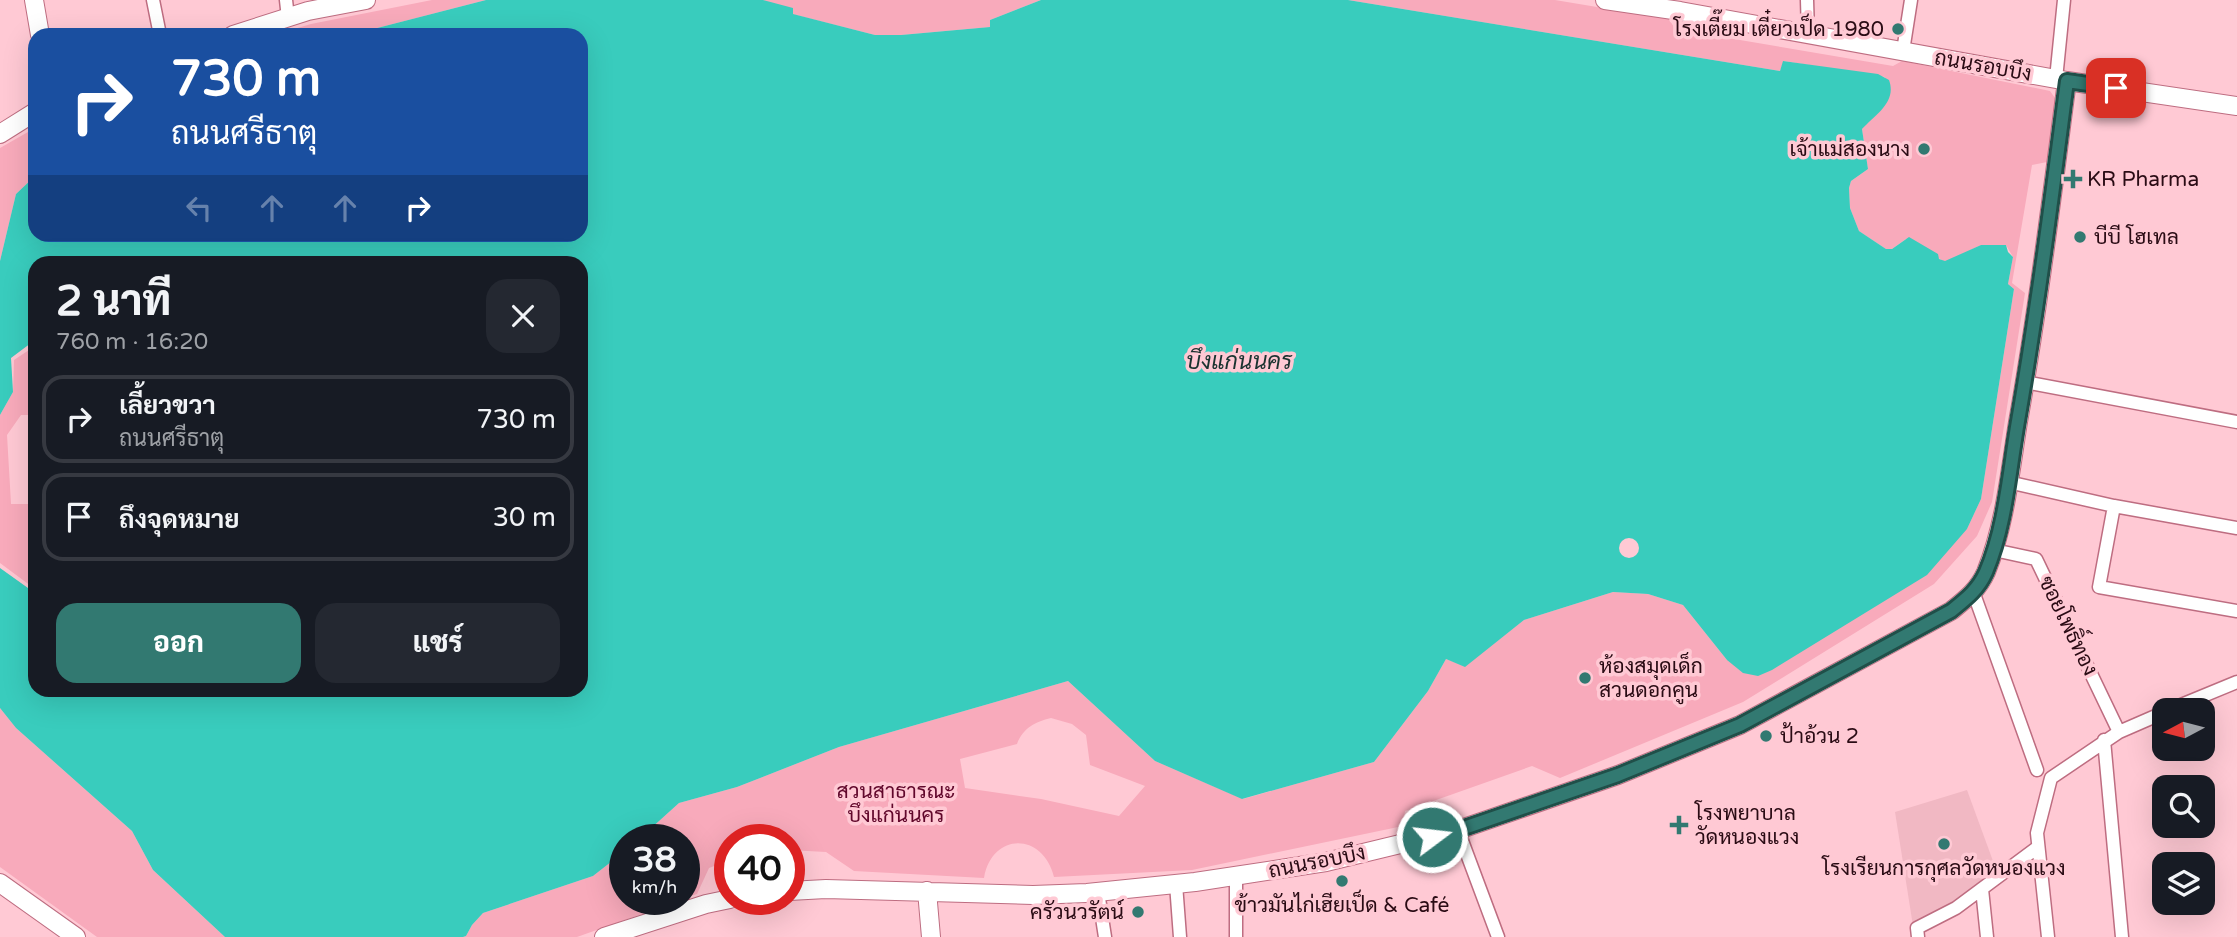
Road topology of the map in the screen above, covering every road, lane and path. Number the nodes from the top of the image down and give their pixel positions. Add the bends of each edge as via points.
1 (34, 0) edge
2 (153, 0) edge
3 (366, 0) edge
4 (1605, 0) edge
5 (1807, 0) edge
6 (1911, 0) edge
7 (2064, 0) edge
8 (1681, 6) edge
9 (287, 9) edge
10 (39, 28) edge
11 (159, 28) edge
12 (248, 28) edge
13 (1808, 34) junction
14 (1903, 51) junction
15 (2061, 80) junction
16 (2237, 106) edge
17 (28, 116) edge
18 (0, 134) edge
19 (2025, 382) junction
20 (2237, 422) edge
21 (2008, 482) junction
22 (2114, 506) junction
23 (2237, 528) edge
24 (1994, 550) junction
25 (1973, 594) junction
26 (2237, 611) edge
27 (2237, 682) edge
28 (2198, 698) edge
29 (2152, 718) edge
30 (2119, 732) junction
31 (2104, 740) junction
32 (2037, 770) dead end
33 (1458, 830) junction
34 (2038, 848) junction
35 (1236, 876) junction
36 (0, 883) edge
37 (1176, 884) junction
38 (1982, 889) junction
39 (805, 890) edge
40 (927, 891) junction
41 (1098, 892) junction
42 (714, 902) edge
43 (76, 937) edge
44 (604, 937) edge
45 (931, 937) edge
46 (1105, 937) edge
47 (1180, 937) edge
48 (1236, 937) edge
49 (1498, 937) edge
50 (1918, 937) edge
51 (1987, 937) edge
52 (2048, 937) edge
53 (2122, 937) edge

1 - 10 street
2 - 11 street
3 - 9 street
4 - 8 street, ถนนรอบบึง
5 - 13 street
6 - 14 street
7 - 15 street
8 - 13 street, ถนนรอบบึง
9 - 12 street
13 - 14 street, ถนนรอบบึง
14 - 15 street, ถนนรอบบึง
15 - 16 street
15 - 19 street, ถนนรอบบึง
17 - 18 street
19 - 20 street
19 - 21 street, ถนนรอบบึง
21 - 22 street
21 - 24 street, ถนนรอบบึง
22 - 23 street
22 - 26 street via 2099,587
24 - 25 street, ถนนรอบบึง
24 - 30 street, ซอยโพธิ์ทอง via 2036,559
25 - 32 street
25 - 33 street, ถนนรอบบึง via 1951,611 1740,725 1618,775
27 - 28 street
29 - 30 street
30 - 31 street
31 - 34 street via 2051,778 2037,833
31 - 53 street
33 - 35 street, ถนนรอบบึง via 1326,862
33 - 49 street
34 - 38 street
34 - 52 street
35 - 37 street, ถนนรอบบึง
35 - 48 street
36 - 43 street
37 - 41 street, ถนนรอบบึง
37 - 47 street
38 - 50 street via 1917,928
38 - 51 street
39 - 40 street, ถนนรอบบึง
40 - 41 street, ถนนรอบบึง
40 - 45 street
41 - 46 street
42 - 44 street

